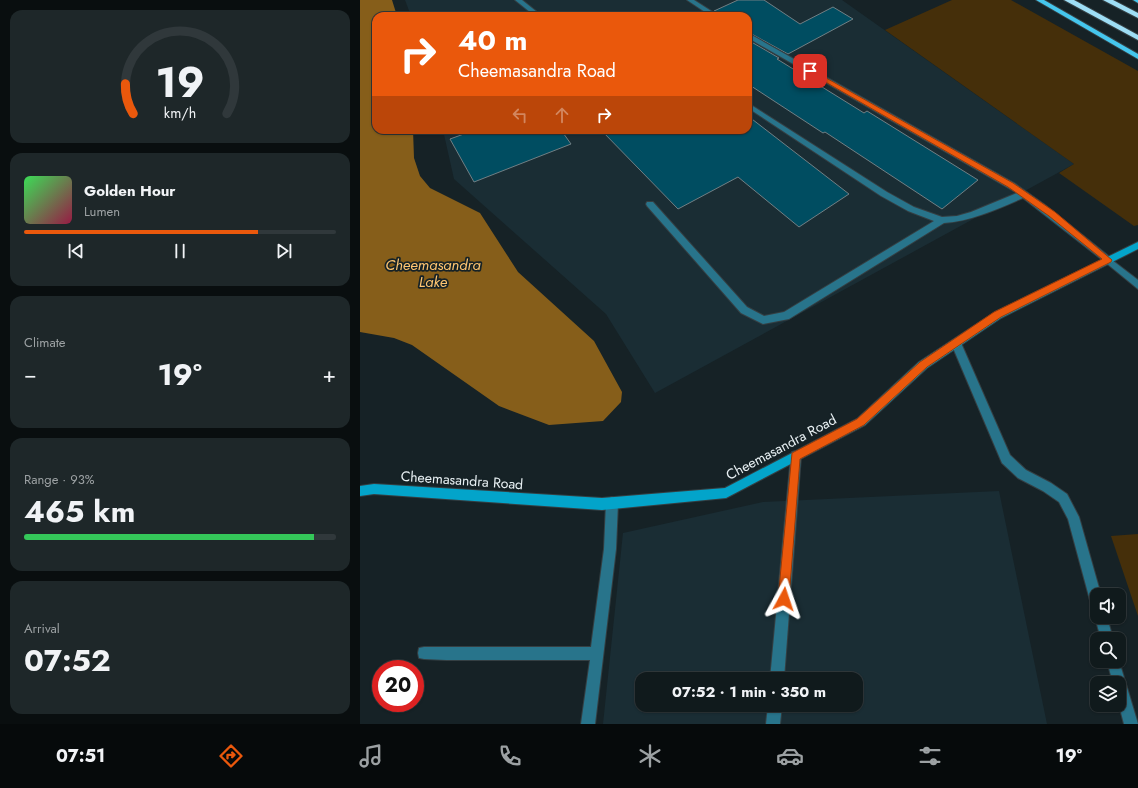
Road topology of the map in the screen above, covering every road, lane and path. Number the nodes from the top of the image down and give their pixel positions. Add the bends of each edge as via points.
1 (518, 0) edge
2 (690, 0) edge
3 (1039, 0) edge
4 (1068, 0) edge
5 (1107, 0) edge
6 (534, 12) edge
7 (710, 12) edge
8 (1138, 16) edge
9 (752, 37) edge
10 (1138, 38) edge
11 (1138, 57) edge
12 (752, 108) edge
13 (1023, 194) junction
14 (650, 204) dead end
15 (942, 220) junction
16 (1138, 245) edge
17 (1108, 260) junction
18 (1138, 284) edge
19 (956, 342) junction
20 (796, 456) junction
21 (360, 490) edge
22 (612, 503) junction
23 (1093, 588) edge
24 (424, 653) dead end
25 (596, 654) junction
26 (1115, 668) edge
27 (778, 672) edge
28 (774, 712) edge
29 (588, 724) edge
30 (773, 724) edge
31 (1131, 724) edge

1 - 6 street
2 - 7 street
3 - 11 main road
4 - 10 highway
5 - 8 highway
9 - 13 street
12 - 15 street via 884,194 911,209
13 - 15 street via 974,214
13 - 17 street
14 - 15 street via 744,310 763,320 786,316
16 - 17 street, Cheemasandra Road
17 - 18 street
17 - 19 street, Cheemasandra Road via 998,315
19 - 20 street, Cheemasandra Road via 923,365 861,422
19 - 23 street via 1006,459 1022,474 1063,498 1073,517
20 - 22 street, Cheemasandra Road via 726,493
20 - 27 street
21 - 22 street, Cheemasandra Road
22 - 25 street via 610,549
24 - 25 street
25 - 29 street
26 - 31 street
28 - 30 street

